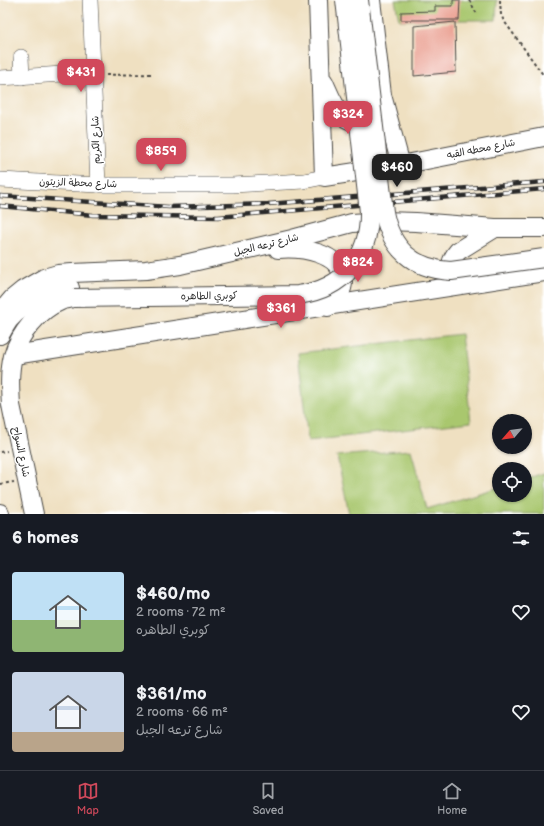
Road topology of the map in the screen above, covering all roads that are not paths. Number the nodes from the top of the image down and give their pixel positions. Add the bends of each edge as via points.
1 (90, 0) edge
2 (318, 0) edge
3 (333, 0) edge
4 (345, 0) edge
5 (359, 0) edge
6 (371, 0) edge
7 (20, 57) dead end
8 (94, 74) junction
9 (320, 74) junction
10 (22, 76) junction
11 (0, 78) edge
12 (382, 95) junction
13 (544, 137) edge
14 (401, 164) junction
15 (324, 177) junction
16 (0, 180) edge
17 (98, 185) junction
18 (495, 228) junction
19 (544, 228) edge
20 (240, 252) junction
21 (544, 258) edge
22 (544, 272) edge
23 (460, 285) junction
24 (73, 293) junction
25 (328, 307) junction
26 (0, 313) edge
27 (0, 335) edge
28 (14, 355) junction
29 (34, 514) edge

1 - 8 street, شارع الكريم
2 - 9 main road
3 - 24 main road, كوبري الطاهره via 359,210 356,237 343,261 321,277 295,283
4 - 24 main road, كوبري الطاهره, bridge via 370,225 364,248 351,269 327,287 298,295
5 - 21 main road, bridge via 384,212 386,224 397,246 427,268 451,271
6 - 12 main road
7 - 10 street
8 - 10 street
8 - 17 street, شارع الكريم
9 - 12 main road via 335,107 345,118 360,121 367,119 378,110
9 - 15 main road
10 - 11 street
12 - 14 main road
13 - 14 main road, شارع محطه القبه
14 - 15 main road, شارع محطه القبه
15 - 17 street, شارع محطة الزيتون via 304,181 232,185
16 - 17 street, شارع محطة الزيتون
18 - 19 main road, شارع ترعه الجبل
18 - 20 main road, شارع ترعه الجبل via 416,222 352,223
18 - 23 main road via 453,256 451,276
20 - 25 main road via 289,248 317,253 330,259 341,270 343,279 340,295
20 - 26 main road, شارع ترعه الجبل via 161,268 58,274 44,278 23,290
22 - 23 main road
23 - 25 main road
24 - 27 main road via 49,293 28,304 10,320
24 - 28 main road, شارع السواح via 32,323
25 - 28 main road
28 - 29 main road, شارع السواح via 11,369 11,405

